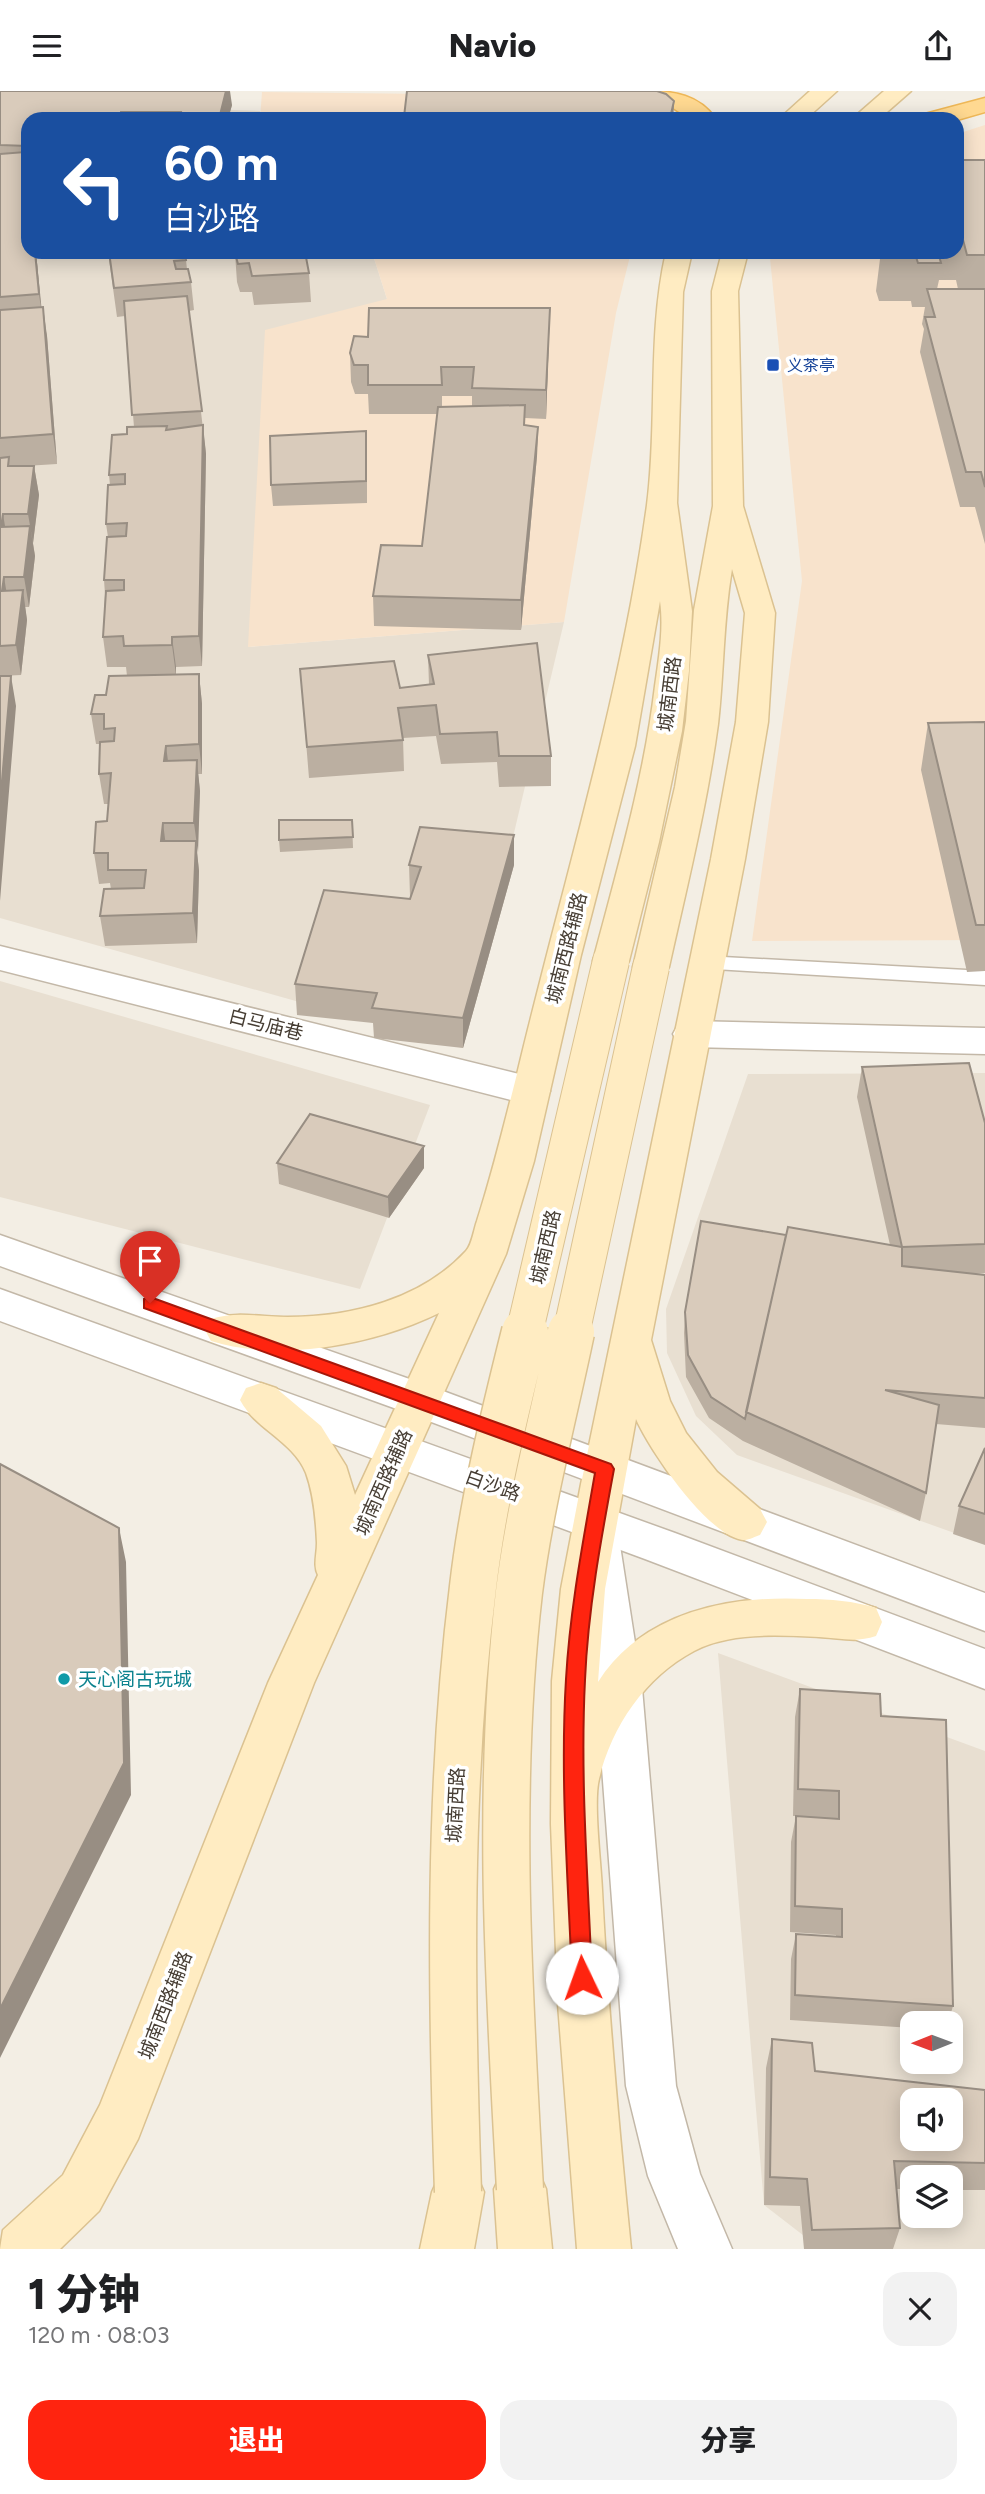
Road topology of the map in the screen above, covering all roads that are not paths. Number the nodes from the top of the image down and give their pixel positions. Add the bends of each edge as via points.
1 (659, 91) edge
2 (825, 91) edge
3 (899, 91) edge
4 (985, 104) edge
5 (696, 112) edge
6 (800, 112) edge
7 (873, 112) edge
8 (958, 112) edge
9 (677, 259) edge
10 (733, 259) edge
11 (662, 503) junction
12 (728, 506) junction
13 (0, 958) edge
14 (705, 963) junction
15 (631, 964) junction
16 (985, 978) edge
17 (691, 1034) junction
18 (985, 1041) edge
19 (531, 1091) junction
20 (0, 1250) edge
21 (486, 1254) junction
22 (0, 1305) edge
23 (225, 1330) junction
24 (632, 1335) junction
25 (261, 1400) junction
26 (420, 1400) junction
27 (397, 1450) junction
28 (605, 1469) junction
29 (745, 1522) junction
30 (595, 1523) junction
31 (330, 1598) junction
32 (985, 1612) edge
33 (860, 1622) junction
34 (985, 1669) edge
35 (619, 1688) junction
36 (575, 1794) junction
37 (458, 2192) junction
38 (22, 2249) edge
39 (447, 2249) edge
40 (462, 2249) edge
41 (525, 2249) edge
42 (604, 2249) edge
43 (705, 2249) edge

1 - 5 main road
2 - 6 main road
3 - 7 main road
4 - 8 main road
9 - 11 main road, 城南西路 via 670,292
10 - 12 main road, 城南西路 via 725,291
11 - 15 main road, 城南西路 via 677,611 673,671 666,731 642,842
11 - 19 main road, 城南西路辅路 via 619,747
12 - 14 main road via 760,613 748,747
12 - 15 main road, 城南西路 via 709,610 702,721 692,787
13 - 19 street, 白马庙巷
14 - 16 lane
14 - 17 main road
15 - 37 main road, 城南西路, bridge via 494,1457 473,1585 453,1818 451,1978
15 - 41 main road, 城南西路, bridge via 519,1590 509,1705 505,1826 510,2012
17 - 18 street
17 - 24 main road
19 - 21 main road, 城南西路辅路
20 - 23 street
21 - 23 main road via 457,1284 424,1305 374,1322 276,1336
21 - 26 main road, 城南西路辅路
22 - 25 street, 白沙路
23 - 26 street
24 - 28 main road
24 - 29 main road via 650,1409 666,1440 693,1476
25 - 27 street, 白沙路
25 - 31 main road via 300,1430 328,1467 337,1509 339,1554
26 - 27 main road, 城南西路辅路
26 - 28 street
27 - 30 street, 白沙路
27 - 31 main road, 城南西路辅路
28 - 29 street
28 - 30 main road
29 - 32 street
30 - 33 street, 白沙路
30 - 35 street
30 - 36 main road via 583,1589 575,1681
31 - 38 main road, 城南西路辅路 via 291,1683 120,2121 81,2193
33 - 34 street, 白沙路
33 - 35 main road via 760,1615 708,1625 672,1638 634,1669
35 - 36 main road via 585,1751
35 - 43 street via 652,2086 674,2176
36 - 42 main road via 583,2004
37 - 39 main road
37 - 40 main road, 城南西路

